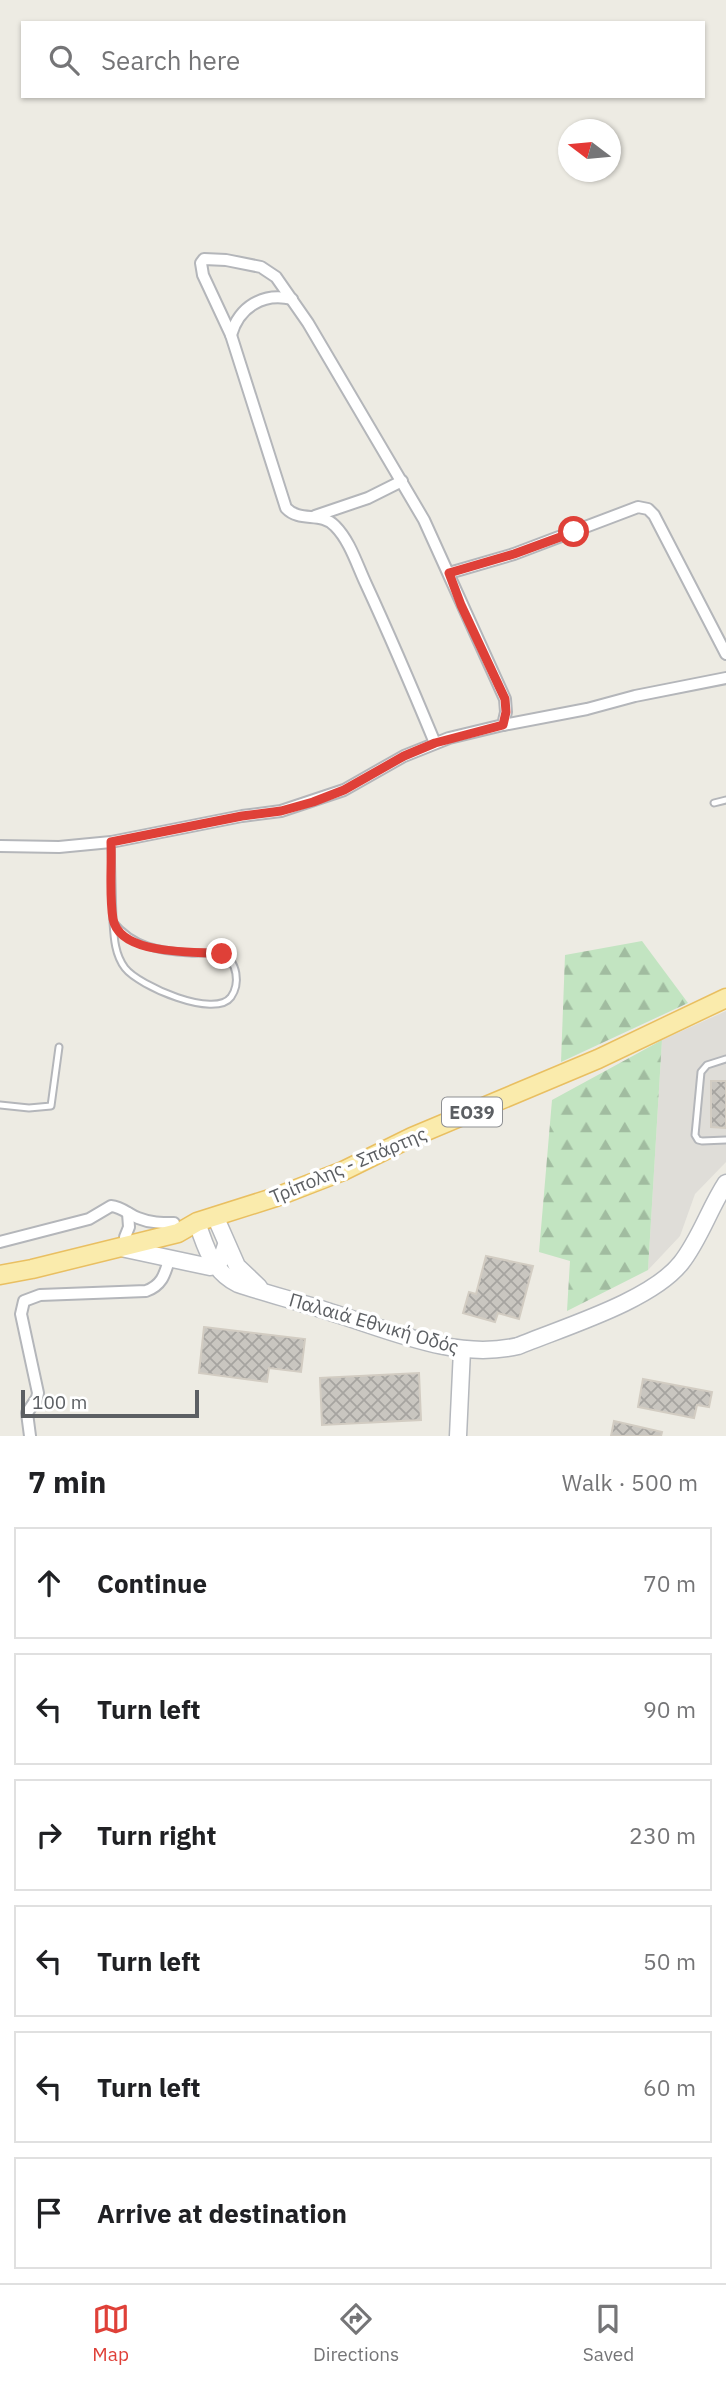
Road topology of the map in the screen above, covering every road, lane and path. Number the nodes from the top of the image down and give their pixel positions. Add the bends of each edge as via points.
1 (292, 299) junction
2 (231, 335) junction
3 (402, 481) junction
4 (315, 516) junction
5 (449, 573) junction
6 (726, 654) edge
7 (726, 678) edge
8 (503, 725) junction
9 (435, 743) junction
10 (726, 800) edge
11 (714, 803) dead end
12 (111, 842) junction
13 (0, 846) edge
14 (114, 922) junction
15 (726, 998) edge
16 (59, 1047) dead end
17 (726, 1059) edge
18 (0, 1105) edge
19 (726, 1140) edge
20 (726, 1183) edge
21 (128, 1213) junction
22 (215, 1216) junction
23 (197, 1222) junction
24 (174, 1223) junction
25 (0, 1242) edge
26 (123, 1242) junction
27 (226, 1245) junction
28 (170, 1257) junction
29 (0, 1264) edge
30 (215, 1265) junction
31 (0, 1275) edge
32 (264, 1290) junction
33 (462, 1350) junction
34 (30, 1436) edge
35 (458, 1436) edge

1 - 2 street via 267,298 252,304
1 - 2 street via 276,277 261,267 204,259 203,275
1 - 3 street
2 - 4 street via 286,508 294,515
3 - 4 street
3 - 5 street
4 - 9 street via 334,525 349,548
5 - 6 street via 638,507 648,509
5 - 8 street via 505,699
7 - 8 street
8 - 9 street
9 - 12 street via 313,802
10 - 11 lane
12 - 13 street
12 - 14 lane
14 - 14 lane via 125,936 146,947 222,954 236,973 232,995 224,1004 204,1004 154,989 133,977 117,950
15 - 22 main road, Τρίπολης - Σπάρτης / ΕΟ39 via 342,1171
16 - 18 lane via 51,1106
17 - 19 lane via 701,1072 695,1135 702,1141
20 - 33 main road, Παλαιά Εθνική Οδός via 691,1248 659,1284 518,1346
21 - 24 street via 152,1223
21 - 25 street via 111,1206 80,1222
21 - 26 street
22 - 23 main road, Τρίπολης - Σπάρτης / ΕΟ39
22 - 27 main road
23 - 24 main road, Τρίπολης - Σπάρτης / ΕΟ39
23 - 26 main road, Τρίπολης - Σπάρτης / ΕΟ39 via 178,1233
23 - 30 main road
24 - 26 main road, Τρίπολης - Σπάρτης / ΕΟ39
26 - 28 main road
26 - 29 main road, Τρίπολης - Σπάρτης / ΕΟ39
26 - 31 main road, Τρίπολης - Σπάρτης / ΕΟ39
27 - 30 main road
27 - 32 main road via 243,1274
28 - 30 main road
28 - 34 street via 161,1282 146,1291 40,1295 24,1301 21,1314 38,1393 27,1413
30 - 32 main road, Παλαιά Εθνική Οδός via 228,1279
32 - 33 main road, Παλαιά Εθνική Οδός
33 - 35 main road

